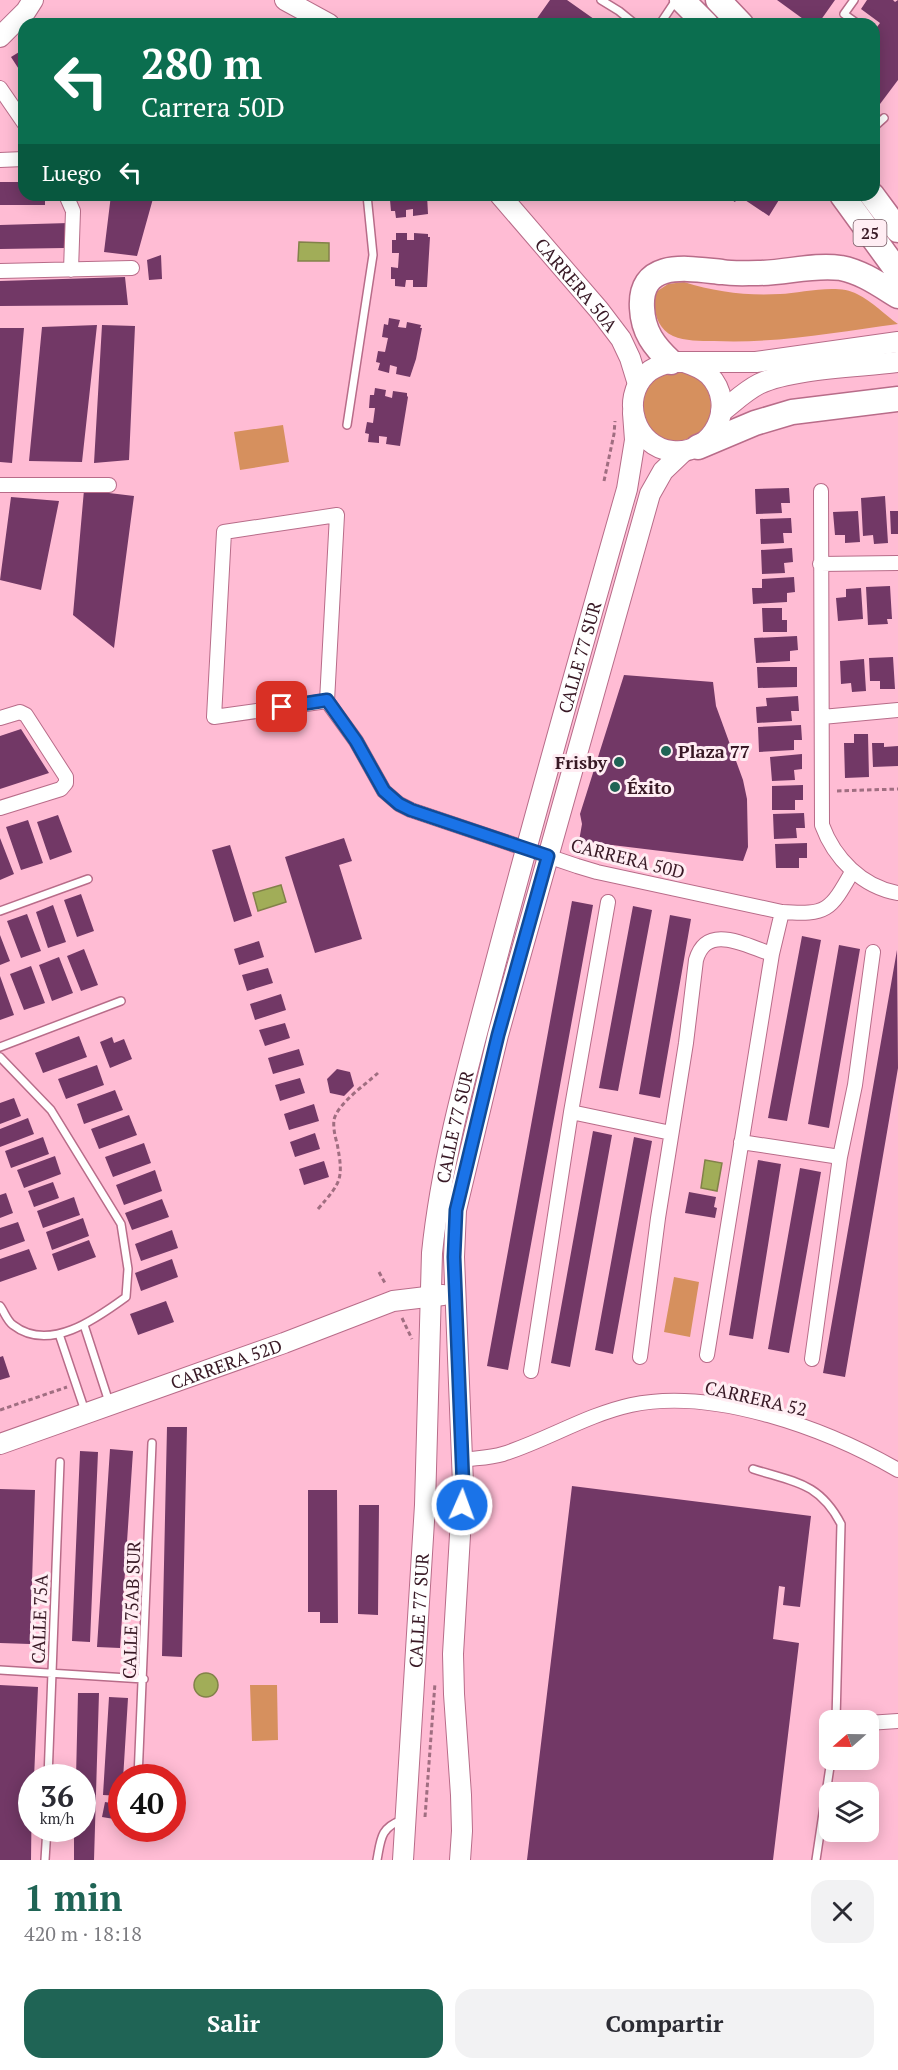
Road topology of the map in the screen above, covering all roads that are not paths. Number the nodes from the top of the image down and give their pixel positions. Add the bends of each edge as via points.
1 (33, 0) edge
2 (285, 0) edge
3 (601, 0) edge
4 (676, 0) edge
5 (682, 0) edge
6 (718, 0) edge
7 (854, 0) edge
8 (19, 18) edge
9 (318, 18) edge
10 (628, 18) edge
11 (664, 18) edge
12 (700, 18) edge
13 (735, 18) edge
14 (850, 18) edge
15 (18, 19) edge
16 (0, 37) edge
17 (0, 88) edge
18 (18, 114) edge
19 (884, 118) dead end
20 (880, 122) edge
21 (18, 159) edge
22 (0, 160) edge
23 (69, 201) edge
24 (368, 201) edge
25 (505, 201) edge
26 (846, 201) edge
27 (876, 201) edge
28 (898, 230) edge
29 (132, 268) dead end
30 (71, 270) junction
31 (0, 271) edge
32 (898, 272) edge
33 (898, 296) edge
34 (898, 342) edge
35 (857, 357) junction
36 (678, 362) junction
37 (898, 362) edge
38 (638, 384) junction
39 (898, 399) edge
40 (721, 412) junction
41 (624, 414) junction
42 (347, 425) dead end
43 (691, 449) junction
44 (0, 485) edge
45 (109, 485) dead end
46 (821, 491) dead end
47 (898, 563) edge
48 (820, 564) junction
49 (327, 700) junction
50 (898, 710) edge
51 (822, 717) junction
52 (0, 718) edge
53 (0, 808) edge
54 (526, 848) junction
55 (548, 856) junction
56 (852, 872) junction
57 (88, 879) dead end
58 (898, 893) edge
59 (608, 902) dead end
60 (0, 911) edge
61 (782, 912) junction
62 (873, 952) dead end
63 (772, 954) junction
64 (121, 1001) dead end
65 (0, 1047) edge
66 (0, 1057) edge
67 (571, 1112) junction
68 (671, 1133) junction
69 (741, 1142) junction
70 (840, 1157) junction
71 (456, 1294) junction
72 (431, 1295) junction
73 (0, 1305) edge
74 (84, 1325) junction
75 (59, 1334) junction
76 (707, 1354) dead end
77 (640, 1356) dead end
78 (812, 1359) dead end
79 (531, 1371) dead end
80 (110, 1404) junction
81 (86, 1413) junction
82 (152, 1443) dead end
83 (0, 1444) edge
84 (462, 1460) junction
85 (60, 1462) dead end
86 (753, 1469) dead end
87 (898, 1470) edge
88 (0, 1670) edge
89 (52, 1674) junction
90 (144, 1679) junction
91 (836, 1710) edge
92 (898, 1721) edge
93 (879, 1722) edge
94 (49, 1764) edge
95 (139, 1764) edge
96 (830, 1770) edge
97 (407, 1819) junction
98 (46, 1842) edge
99 (45, 1860) edge
100 (377, 1860) edge
101 (403, 1860) edge
102 (460, 1860) edge
103 (816, 1860) edge

1 - 8 street
2 - 9 street
3 - 10 lane
4 - 11 lane
5 - 12 highway
6 - 13 highway
7 - 14 lane via 844,14
15 - 16 street
17 - 18 street
19 - 20 lane
21 - 22 street
23 - 30 street via 73,211
24 - 42 lane via 373,255
25 - 38 street, CARRERA 50A via 621,339
26 - 32 highway, 25
27 - 28 highway, 25
29 - 30 street
30 - 31 street
33 - 36 highway via 841,268 762,273 663,270 647,283 641,298 642,317 652,343
34 - 35 street
35 - 36 street
35 - 37 street
35 - 40 street via 813,372 772,379 748,390
36 - 38 street via 658,366
36 - 40 street via 708,375 721,399
38 - 41 street
39 - 43 highway via 792,412
40 - 43 street via 709,438
41 - 43 street via 656,447 670,451
41 - 54 street, CALLE 77 SUR via 635,440 627,489
43 - 55 street, CALLE 77 SUR via 663,471 651,494
44 - 45 street
46 - 48 street
47 - 48 street
48 - 51 street
49 - 49 street via 337,514 224,532 214,717
49 - 54 street, CARRERA 50D via 384,791 399,804
50 - 51 street
51 - 56 street via 822,825 827,840
52 - 53 street via 20,712 26,715 66,777 66,783 61,789
54 - 55 street, CARRERA 50D
54 - 72 street, CALLE 77 SUR via 436,1209
55 - 61 street, CARRERA 50D via 597,872
55 - 71 street, CALLE 77 SUR via 498,1035 456,1210
56 - 58 street via 886,891
56 - 61 street, CARRERA 50D via 837,899 825,910 810,914
57 - 60 lane
59 - 67 street
61 - 63 street
62 - 70 street via 855,1085
63 - 68 street via 714,938 699,950
63 - 69 street
64 - 65 lane
66 - 74 lane via 51,1110 121,1224 128,1269 126,1297
67 - 68 street
67 - 79 street
68 - 77 street
69 - 70 street
69 - 76 street
70 - 78 street
71 - 72 street, CARRERA 52D
71 - 84 street, CALLE 77 SUR
72 - 80 street, CARRERA 52D via 387,1303
72 - 97 street, CALLE 77 SUR via 425,1494
73 - 75 lane via 11,1324 33,1335
74 - 75 lane
74 - 80 lane
75 - 81 lane
80 - 81 street, CARRERA 52D
81 - 83 street, CARRERA 52D
82 - 90 lane, CALLE 75AB SUR
84 - 87 street, CARRERA 52 via 500,1455 632,1405 675,1400 725,1405 778,1418 829,1436
84 - 102 street, CALLE 77 SUR via 453,1654 461,1795
85 - 89 lane, CALLE 75A
86 - 91 lane via 821,1494 841,1524
88 - 89 lane
89 - 90 lane
89 - 94 lane, CALLE 75A
90 - 95 lane, CALLE 75AB SUR
92 - 93 street
96 - 103 lane
97 - 100 lane via 391,1824 381,1835
97 - 101 street, CALLE 77 SUR
98 - 99 lane

